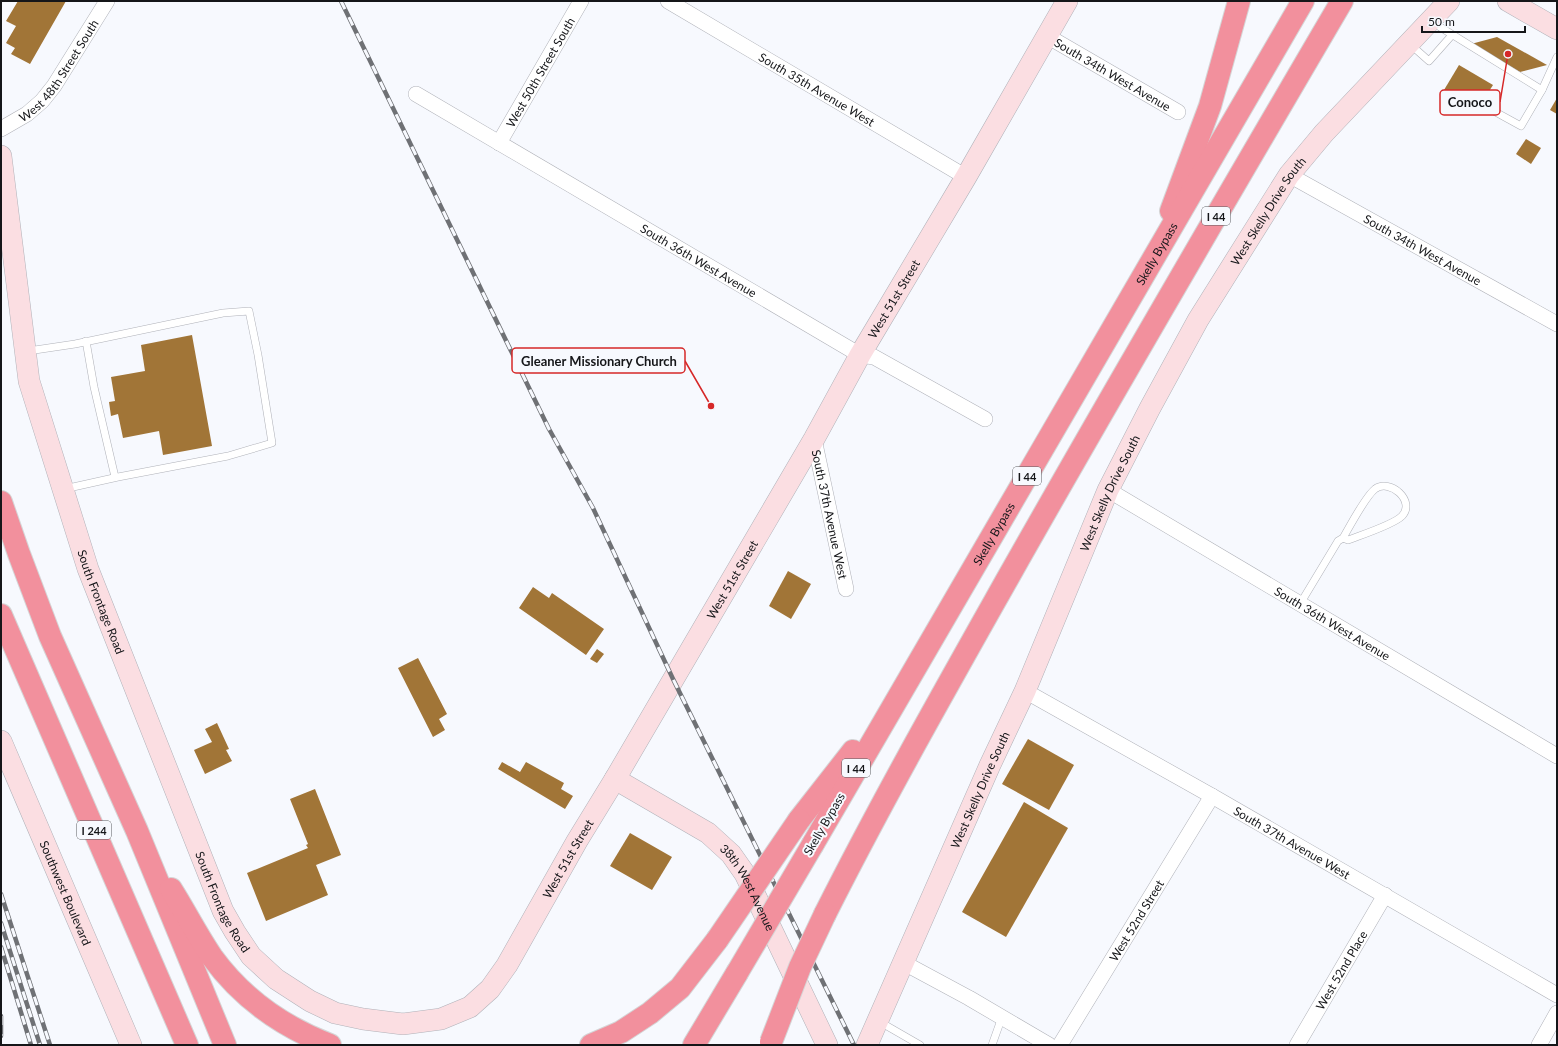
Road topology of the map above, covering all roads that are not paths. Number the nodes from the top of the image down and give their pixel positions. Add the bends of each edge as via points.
1 (107, 1) edge
2 (581, 1) edge
3 (668, 1) edge
4 (1067, 1) edge
5 (1239, 1) edge
6 (1303, 1) edge
7 (1449, 1) edge
8 (1508, 1) edge
9 (1342, 2) edge
10 (1430, 21) junction
11 (1554, 25) edge
12 (1452, 35) junction
13 (1047, 36) junction
14 (1410, 43) junction
15 (1557, 57) edge
16 (1542, 90) junction
17 (416, 94) dead end
18 (1490, 109) dead end
19 (1178, 112) dead end
20 (1, 130) edge
21 (498, 143) junction
22 (1, 156) edge
23 (1289, 175) junction
24 (966, 177) junction
25 (1154, 260) junction
26 (1557, 324) edge
27 (86, 341) junction
28 (26, 352) junction
29 (860, 355) junction
30 (985, 419) dead end
31 (814, 439) junction
32 (115, 477) junction
33 (63, 489) junction
34 (1108, 490) junction
35 (1, 502) edge
36 (1343, 538) junction
37 (846, 589) dead end
38 (1300, 604) junction
39 (1, 615) edge
40 (1025, 691) junction
41 (900, 692) junction
42 (1, 741) edge
43 (1557, 756) edge
44 (615, 779) junction
45 (1212, 796) junction
46 (136, 831) junction
47 (1385, 895) junction
48 (904, 962) junction
49 (1557, 995) edge
50 (310, 1002) joint
51 (1557, 1013) edge
52 (1002, 1017) junction
53 (878, 1021) junction
54 (770, 1044) edge
55 (131, 1045) edge
56 (187, 1045) edge
57 (225, 1045) edge
58 (330, 1045) edge
59 (591, 1045) edge
60 (694, 1045) edge
61 (826, 1045) edge
62 (867, 1045) edge
63 (920, 1045) edge
64 (992, 1045) edge
65 (1050, 1045) edge
66 (1297, 1045) edge
67 (1539, 1045) edge

1 - 20 street, West 48th Street South via 42,101
2 - 21 street, West 50th Street South
3 - 24 street, South 35th Avenue West
4 - 13 street, West 51st Street
5 - 25 highway via 1210,106
6 - 25 highway, Skelly Bypass / I 44
7 - 10 street, West Skelly Drive South
8 - 11 street
9 - 54 highway, I 44, bridge via 1083,444 863,838 800,967
10 - 12 lane
10 - 14 street, West Skelly Drive South
12 - 14 lane via 1429,61
12 - 16 lane
13 - 19 street, South 34th West Avenue
13 - 24 street, West 51st Street
14 - 23 street, West Skelly Drive South via 1324,133
15 - 16 lane
16 - 18 lane via 1521,126
17 - 21 street, South 36th West Avenue
21 - 29 street, South 36th West Avenue
22 - 28 street, South Frontage Road
23 - 26 street, South 34th West Avenue
23 - 34 street, West Skelly Drive South via 1198,320
24 - 29 street, West 51st Street
25 - 41 highway, Skelly Bypass / I 44
27 - 28 lane
27 - 32 lane
27 - 32 lane via 223,313 249,311 272,443 228,456
28 - 33 street, South Frontage Road via 30,381
29 - 30 street, South 36th West Avenue via 874,357
29 - 31 street, West 51st Street
31 - 37 street, South 37th Avenue West
31 - 44 street, West 51st Street
32 - 33 lane
33 - 50 street, South Frontage Road via 88,569 223,911 251,956 276,979
34 - 38 street, South 36th West Avenue
34 - 40 street, West Skelly Drive South
35 - 46 highway via 50,636
36 - 36 lane via 1376,488 1382,486 1396,489 1403,497 1406,509 1402,516 1348,540
36 - 38 lane via 1338,541
38 - 43 street, South 36th West Avenue
39 - 56 highway, I 244
40 - 45 street, South 37th Avenue West
40 - 48 street, West Skelly Drive South
41 - 59 highway, bridge via 798,820 717,940 680,988 650,1013 621,1032
41 - 60 highway, Skelly Bypass / I 44, bridge
42 - 55 street, Southwest Boulevard
44 - 50 street, West 51st Street via 507,965 490,989 470,1006 441,1019 403,1024 335,1013
44 - 61 street, 38th West Avenue via 708,834 731,854 745,874
45 - 47 street, South 37th Avenue West
45 - 65 street, West 52nd Street
46 - 57 highway
46 - 58 highway via 212,957 237,987 284,1023
47 - 49 street, South 37th Avenue West
47 - 66 street, West 52nd Place
48 - 52 street
48 - 53 street, West Skelly Drive South
51 - 67 street
52 - 64 lane
52 - 65 street
53 - 62 street, West Skelly Drive South
53 - 63 lane

